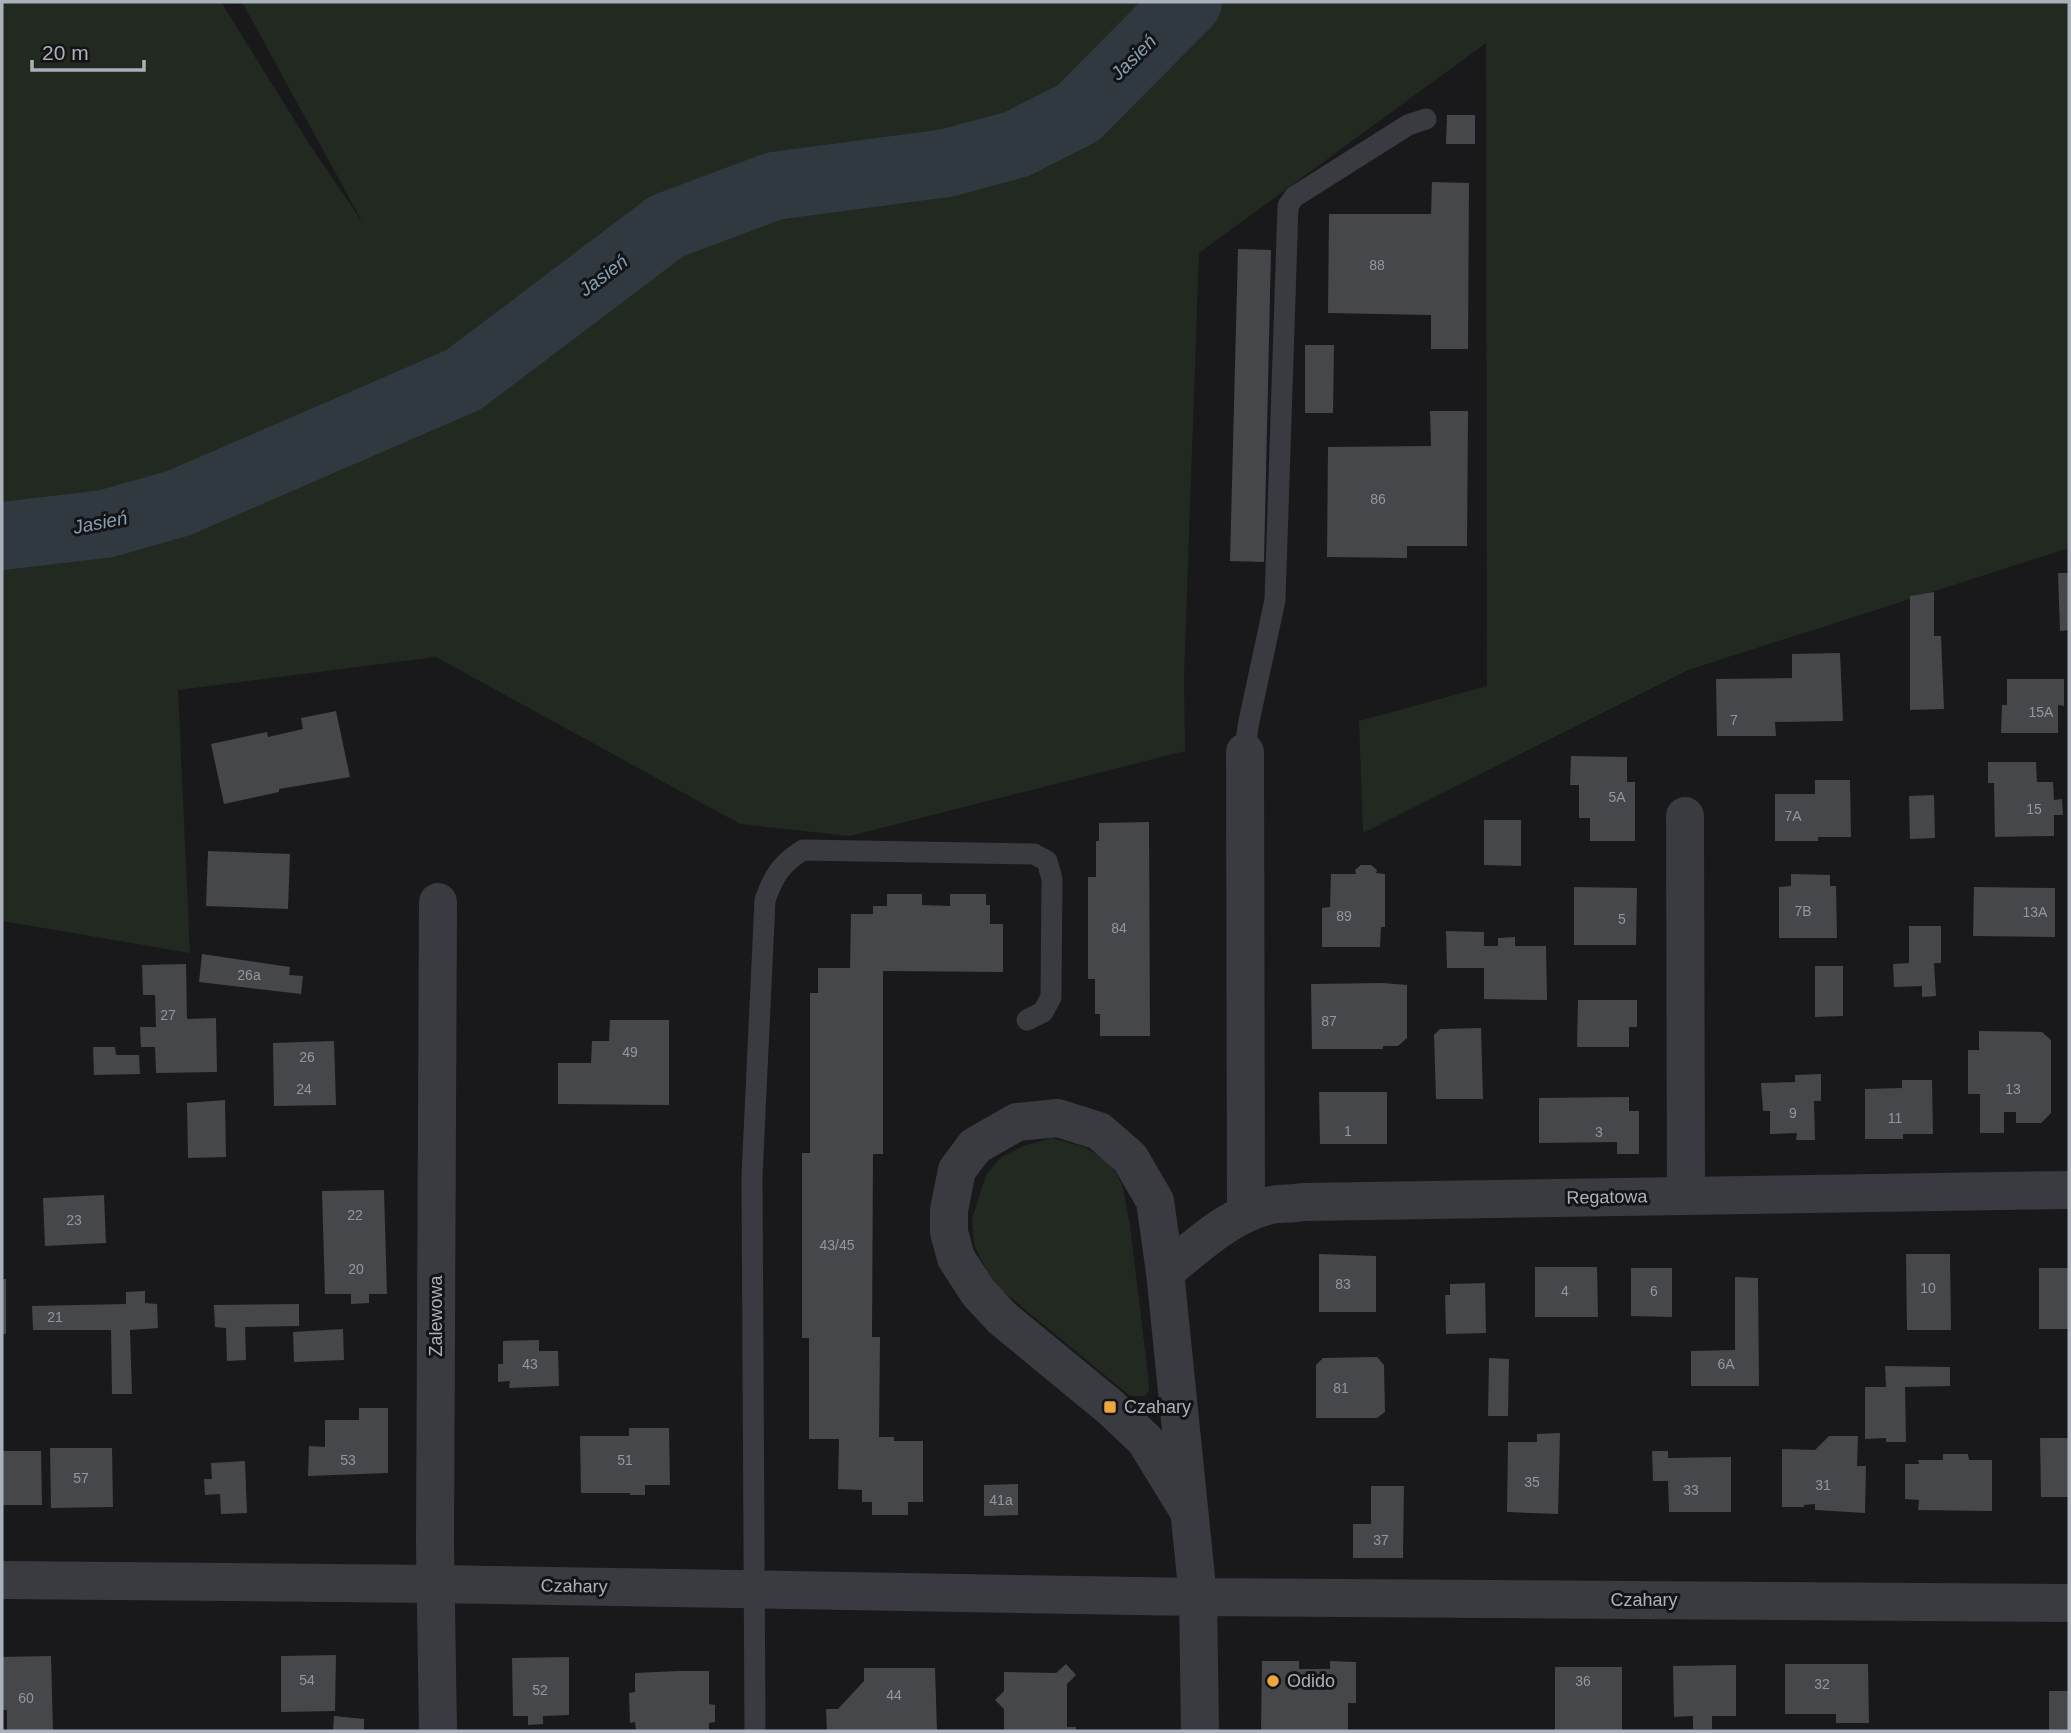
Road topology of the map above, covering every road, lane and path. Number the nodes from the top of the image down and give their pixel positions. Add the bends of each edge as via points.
1 (1426, 119) dead end
2 (1245, 752) joint
3 (1685, 816) dead end
4 (438, 902) dead end
5 (1027, 1020) dead end
6 (2069, 1190) edge
7 (1686, 1195) junction
8 (1246, 1213) junction
9 (1165, 1272) junction
10 (1188, 1510) junction
11 (2, 1580) edge
12 (435, 1584) junction
13 (754, 1589) junction
14 (1198, 1597) junction
15 (2069, 1603) edge
16 (438, 1731) edge
17 (755, 1731) edge
18 (1200, 1731) edge

1 - 2 lane via 1305,190 1288,206 1275,600
2 - 8 street
3 - 7 street
4 - 12 street, Zalewowa
5 - 13 lane via 1042,1012 1051,997 1052,879 1046,861 1034,854 803,850 776,872 765,900 752,1176
6 - 7 street, Regatowa
7 - 8 street, Regatowa via 1303,1202
8 - 9 street, Regatowa
9 - 10 street
9 - 10 street via 1155,1201 1130,1158 1099,1130 1058,1118 1017,1122 975,1146 957,1170 949,1232 956,1258 978,1292 1002,1318 1145,1440
10 - 14 street
11 - 12 street, Czahary
12 - 13 street, Czahary
12 - 16 street, Zalewowa
13 - 14 street, Czahary
13 - 17 lane
14 - 15 street, Czahary
14 - 18 street

